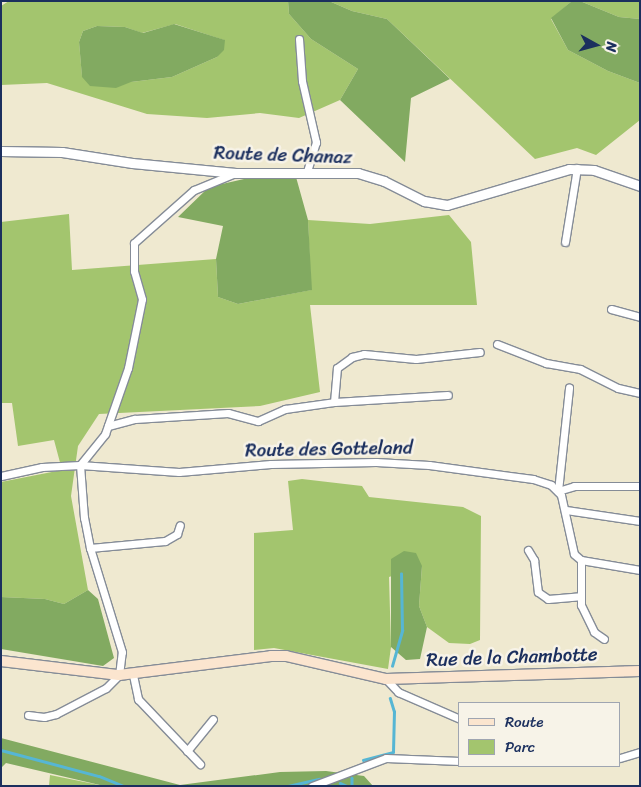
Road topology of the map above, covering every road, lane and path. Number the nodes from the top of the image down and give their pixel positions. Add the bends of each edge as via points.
1 (299, 39) dead end
2 (1, 150) edge
3 (577, 168) junction
4 (307, 172) junction
5 (236, 173) junction
6 (640, 186) edge
7 (565, 242) dead end
8 (611, 309) dead end
9 (640, 317) edge
10 (497, 344) dead end
11 (480, 352) dead end
12 (569, 388) dead end
13 (640, 393) edge
14 (448, 395) dead end
15 (334, 402) junction
16 (108, 426) junction
17 (80, 465) junction
18 (1, 476) edge
19 (640, 486) edge
20 (558, 491) junction
21 (566, 510) junction
22 (640, 521) edge
23 (180, 525) dead end
24 (90, 548) junction
25 (528, 550) dead end
26 (581, 560) junction
27 (640, 570) edge
28 (580, 596) junction
29 (604, 639) dead end
30 (1, 661) edge
31 (640, 671) edge
32 (119, 675) junction
33 (133, 675) junction
34 (386, 679) junction
35 (28, 715) dead end
36 (458, 718) edge
37 (213, 719) dead end
38 (187, 751) junction
39 (640, 752) edge
40 (621, 758) edge
41 (458, 761) edge
42 (200, 764) dead end
43 (312, 786) edge

1 - 4 street via 302,81 316,142
2 - 5 street, Route de Chanaz via 62,152 132,163
3 - 4 street, Route de Chanaz via 560,170 448,205 424,201 370,176
3 - 6 street, Route de Chanaz via 612,174
3 - 7 street
4 - 5 street, Route de Chanaz
5 - 16 street via 194,190 134,243 134,271 142,299 128,368
8 - 9 street
10 - 13 street via 546,363 580,369 618,388
11 - 15 street via 416,359 364,354 352,357 337,368
12 - 20 street
14 - 15 street
15 - 16 street via 286,409 258,421 228,413 136,419
16 - 17 street
17 - 18 street, Route des Gotteland via 42,467
17 - 20 street, Route des Gotteland via 179,472 279,464 406,462 533,479
17 - 24 street
19 - 20 street via 574,486
20 - 21 street
21 - 22 street
21 - 26 street via 574,554
23 - 24 street via 177,534 165,541
24 - 32 street via 122,652
25 - 28 street via 534,560 538,592 548,599
26 - 27 street
26 - 28 street
28 - 29 street via 588,623
30 - 32 main road, Rue de la Chambotte
31 - 34 main road, Rue de la Chambotte
32 - 33 main road, Rue de la Chambotte
32 - 35 street via 106,688 56,714 44,717
33 - 34 main road, Rue de la Chambotte via 286,656
33 - 38 street via 138,699
34 - 36 street via 398,692
37 - 38 street
38 - 42 street
39 - 40 street
41 - 43 street via 386,758

